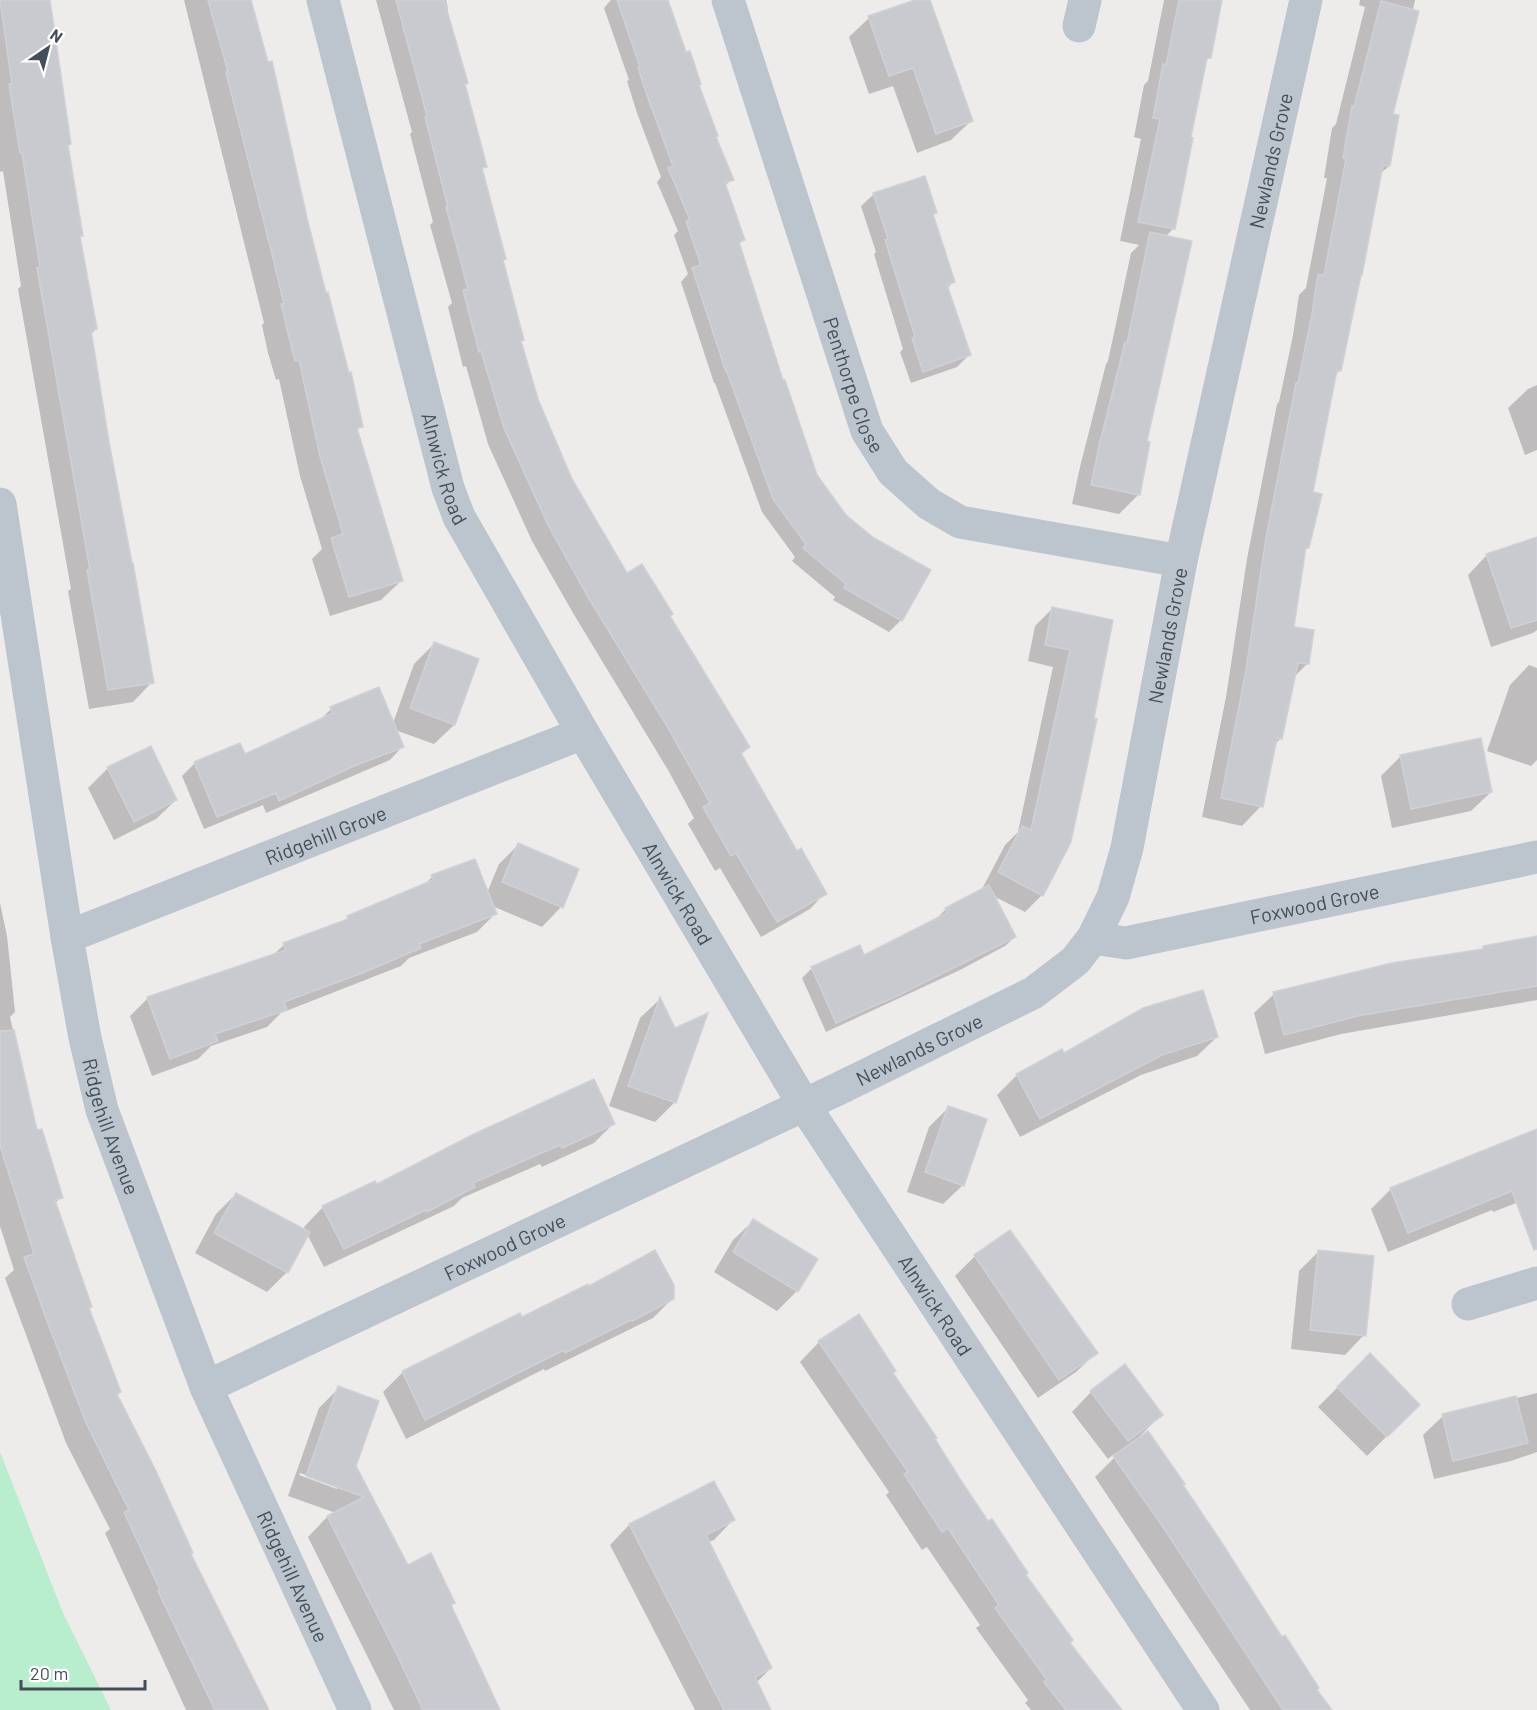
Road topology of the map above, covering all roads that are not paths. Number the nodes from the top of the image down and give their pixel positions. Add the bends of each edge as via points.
1 (323, 0) edge
2 (728, 0) edge
3 (1306, 0) edge
4 (0, 504) edge
5 (1181, 561) junction
6 (583, 733) junction
7 (1537, 857) edge
8 (67, 937) junction
9 (1093, 938) junction
10 (804, 1105) junction
11 (1537, 1283) edge
12 (1468, 1304) dead end
13 (206, 1387) junction
14 (355, 1710) edge
15 (1203, 1710) edge

1 - 6 street, Alnwick Road via 448,488 459,517
2 - 5 street, Penthorpe Close via 867,431 892,472 930,504 960,522
3 - 5 street, Newlands Grove
4 - 8 street, Ridgehill Avenue
5 - 9 street, Newlands Grove via 1127,848 1113,897
6 - 8 street, Ridgehill Grove
6 - 10 street, Alnwick Road
7 - 9 street, Foxwood Grove via 1126,943
8 - 13 street, Ridgehill Avenue via 102,1110
9 - 10 street, Newlands Grove via 1075,961 1033,993
10 - 13 street, Foxwood Grove
10 - 15 street, Alnwick Road
11 - 12 street
13 - 14 street, Ridgehill Avenue

